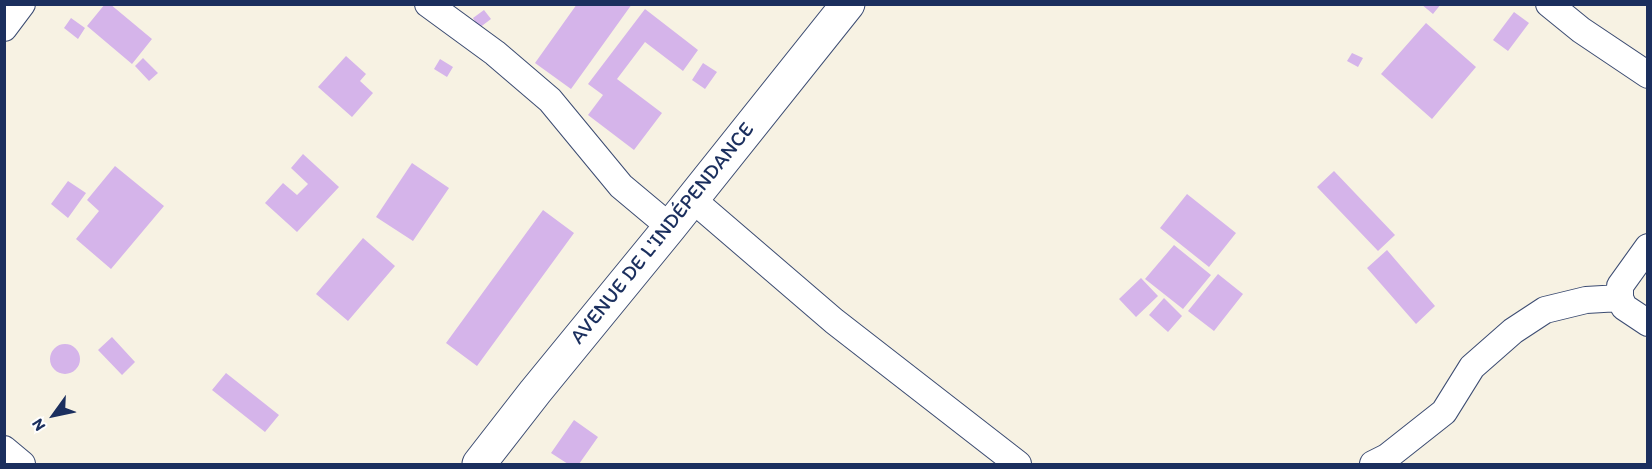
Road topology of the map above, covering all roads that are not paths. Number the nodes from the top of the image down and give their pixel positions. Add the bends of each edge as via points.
1 (22, 4) edge
2 (428, 4) edge
3 (848, 4) edge
4 (1550, 4) edge
5 (4, 28) edge
6 (1647, 75) edge
7 (692, 199) junction
8 (670, 227) junction
9 (1647, 247) edge
10 (1620, 298) junction
11 (1647, 323) edge
12 (4, 449) edge
13 (22, 465) edge
14 (479, 465) edge
15 (1018, 465) edge
16 (1374, 465) edge

1 - 5 street
2 - 8 street via 550,100 621,186
3 - 7 main road, AVENUE DE L'INDÉPENDANCE
4 - 6 street
7 - 8 main road, AVENUE DE L'INDÉPENDANCE
7 - 15 street via 834,321
8 - 14 main road, AVENUE DE L'INDÉPENDANCE
9 - 10 street via 1620,286
10 - 11 street via 1624,307
10 - 16 street via 1586,300 1545,310 1513,331 1472,368 1444,412
12 - 13 street

